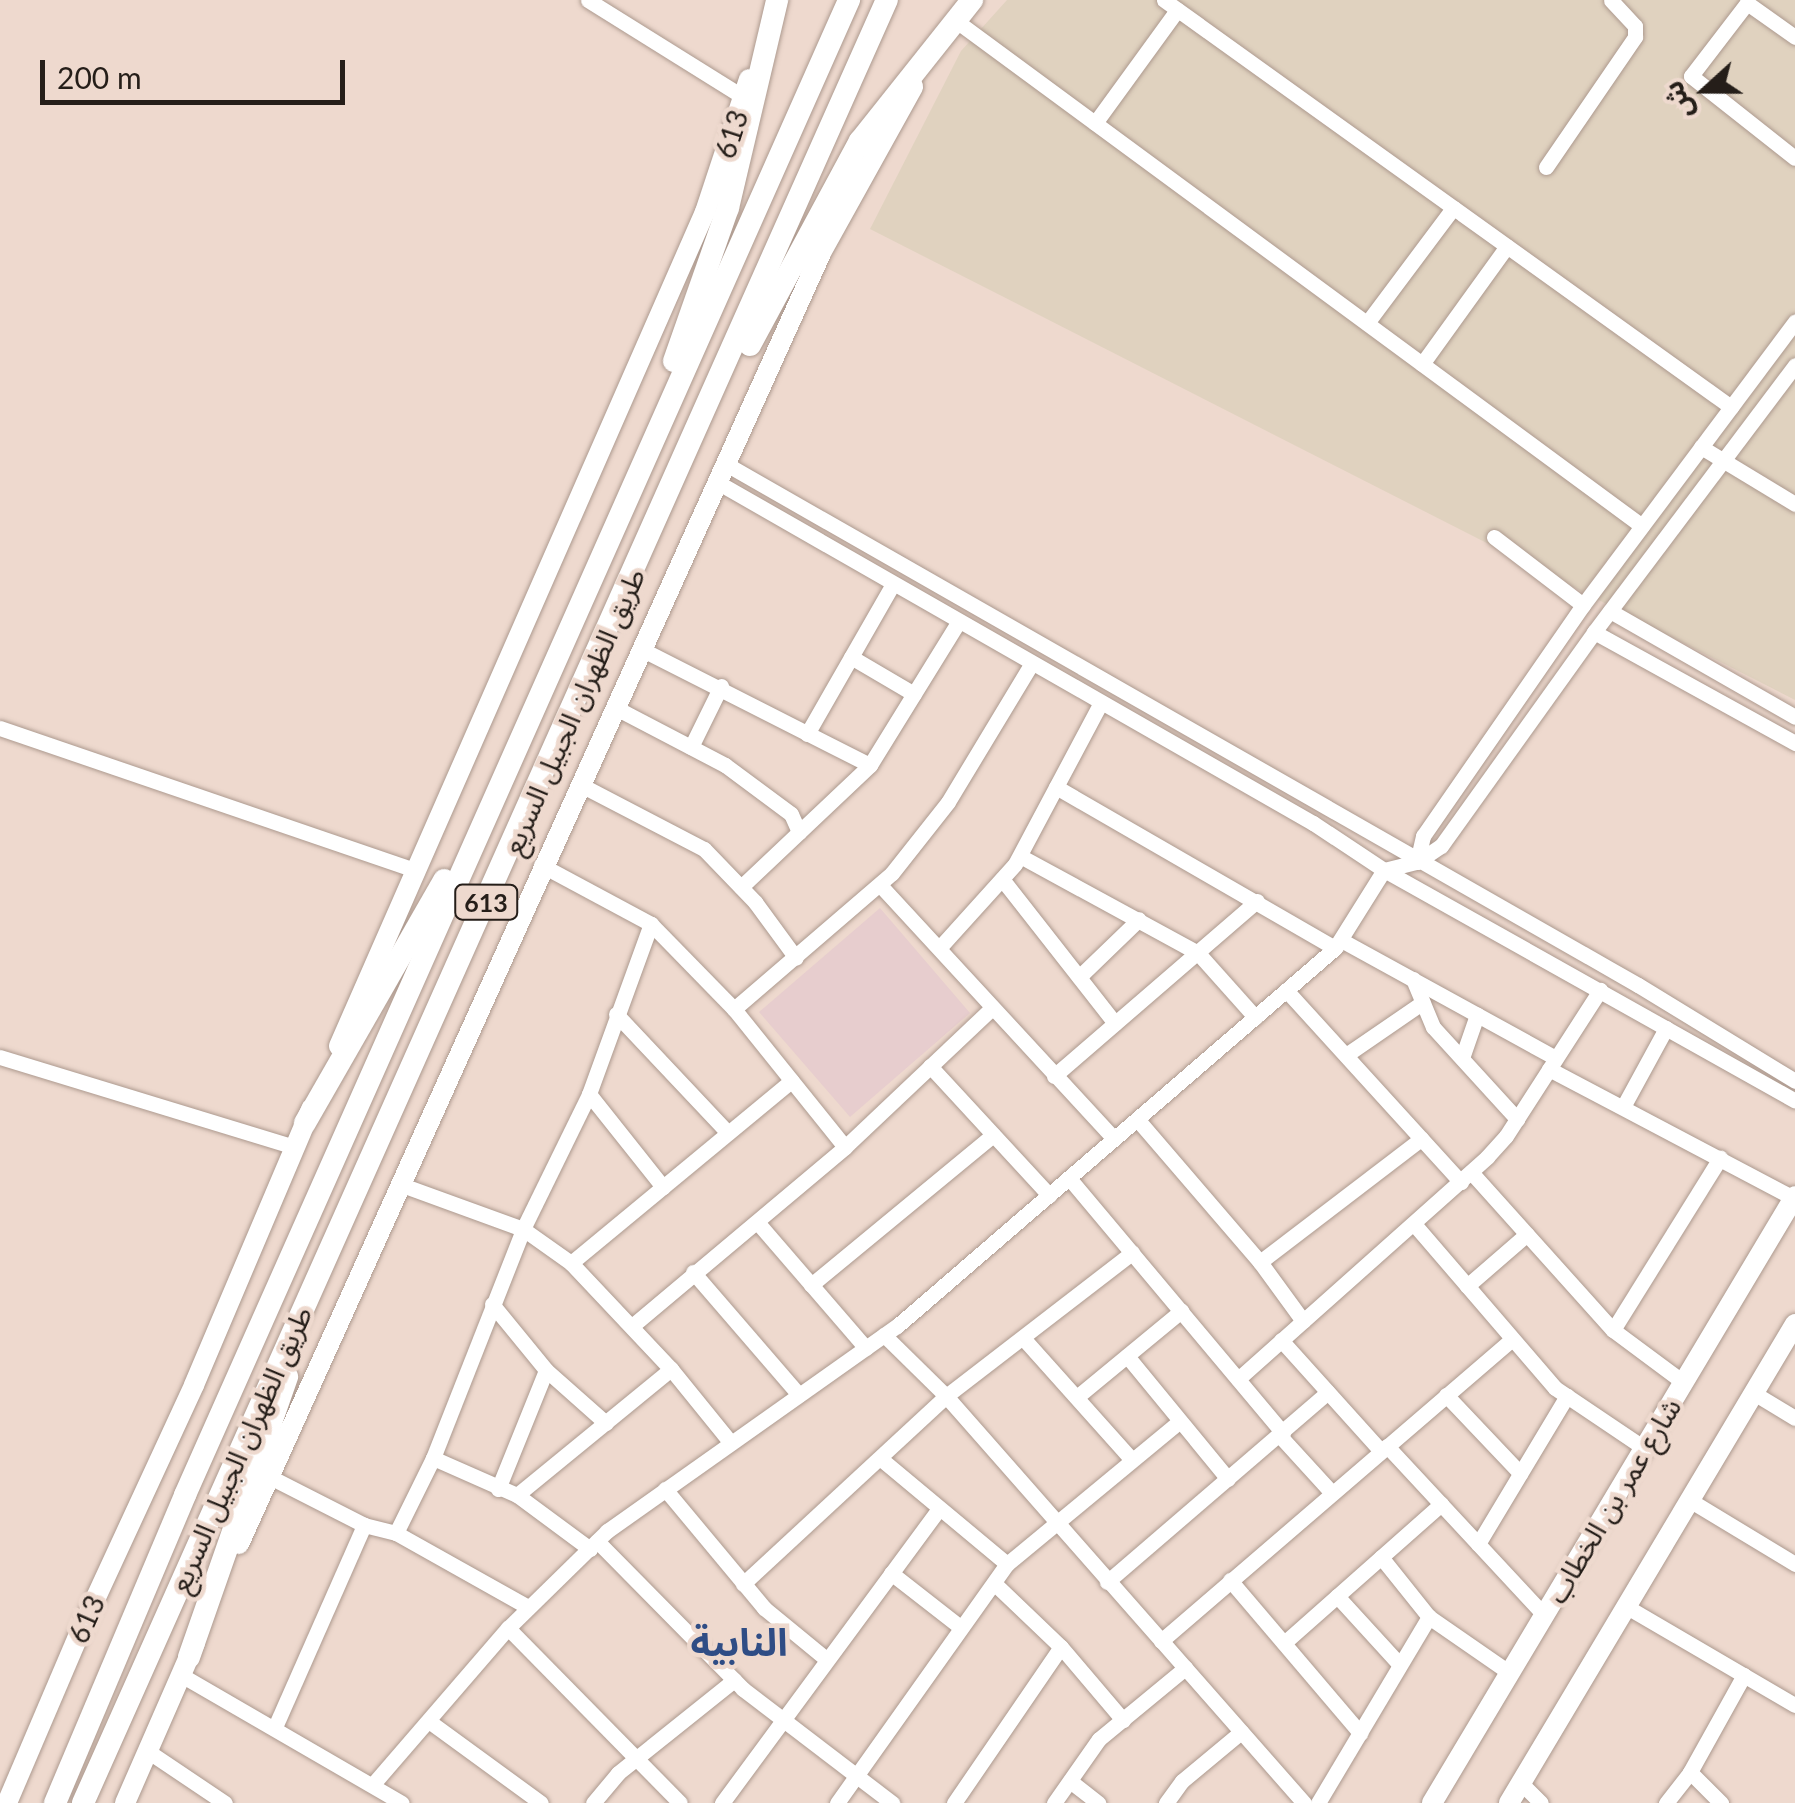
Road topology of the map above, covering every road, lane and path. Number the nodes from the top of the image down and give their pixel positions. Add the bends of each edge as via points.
1 (588, 0) edge
2 (774, 0) edge
3 (849, 0) edge
4 (886, 0) edge
5 (974, 0) edge
6 (1611, 0) edge
7 (1170, 5) edge
8 (958, 23) junction
9 (1795, 37) edge
10 (743, 97) junction
11 (1095, 123) junction
12 (1795, 158) edge
13 (1546, 167) dead end
14 (1453, 208) junction
15 (1507, 246) junction
16 (1366, 323) junction
17 (1794, 324) edge
18 (1422, 364) junction
19 (1795, 365) edge
20 (1731, 407) junction
21 (1701, 447) junction
22 (1723, 460) junction
23 (642, 462) junction
24 (721, 473) junction
25 (1795, 504) edge
26 (1642, 526) junction
27 (1494, 537) dead end
28 (648, 544) junction
29 (864, 545) junction
30 (856, 562) junction
31 (893, 584) junction
32 (1583, 606) junction
33 (1610, 610) junction
34 (959, 621) junction
35 (1594, 632) junction
36 (643, 650) junction
37 (852, 657) junction
38 (1032, 663) junction
39 (721, 686) junction
40 (914, 694) junction
41 (1101, 702) junction
42 (616, 708) junction
43 (1795, 717) edge
44 (0, 728) edge
45 (807, 734) junction
46 (1795, 742) edge
47 (691, 747) junction
48 (870, 765) junction
49 (506, 773) junction
50 (580, 784) junction
51 (1056, 786) junction
52 (800, 832) junction
53 (1020, 856) junction
54 (1417, 862) junction
55 (541, 864) junction
56 (1384, 870) junction
57 (417, 872) junction
58 (1002, 878) junction
59 (880, 884) junction
60 (742, 887) junction
61 (1257, 901) junction
62 (1139, 918) junction
63 (651, 924) junction
64 (1338, 944) junction
65 (941, 946) junction
66 (1198, 953) junction
67 (796, 958) junction
68 (1079, 977) junction
69 (1413, 980) junction
70 (1286, 990) junction
71 (1600, 990) junction
72 (1423, 1002) junction
73 (992, 1008) junction
74 (734, 1009) junction
75 (616, 1014) junction
76 (1477, 1015) junction
77 (1255, 1017) junction
78 (1115, 1024) junction
79 (1666, 1028) junction
80 (1346, 1056) junction
81 (0, 1057) edge
82 (1462, 1058) junction
83 (1553, 1064) junction
84 (930, 1066) junction
85 (1054, 1076) junction
86 (791, 1080) junction
87 (1795, 1082) edge
88 (590, 1094) junction
89 (1795, 1101) edge
90 (1622, 1107) junction
91 (1137, 1119) junction
92 (1518, 1119) junction
93 (305, 1123) junction
94 (728, 1133) junction
95 (993, 1134) junction
96 (1421, 1138) junction
97 (1114, 1139) junction
98 (294, 1147) junction
99 (844, 1147) junction
100 (1720, 1158) junction
101 (1466, 1177) junction
102 (1069, 1178) junction
103 (402, 1185) junction
104 (662, 1187) junction
105 (1049, 1195) junction
106 (1795, 1197) edge
107 (758, 1223) junction
108 (1414, 1224) junction
109 (341, 1226) junction
110 (523, 1230) junction
111 (1527, 1234) junction
112 (1132, 1254) junction
113 (1260, 1262) junction
114 (571, 1263) junction
115 (694, 1272) junction
116 (811, 1285) junction
117 (1467, 1286) junction
118 (492, 1304) junction
119 (1181, 1311) junction
120 (1304, 1321) junction
121 (1795, 1324) edge
122 (632, 1326) junction
123 (1614, 1330) junction
124 (884, 1335) junction
125 (1022, 1338) junction
126 (1512, 1339) junction
127 (1281, 1340) junction
128 (866, 1348) junction
129 (1127, 1356) junction
130 (546, 1370) junction
131 (671, 1370) junction
132 (1238, 1379) junction
133 (1683, 1382) junction
134 (1328, 1392) junction
135 (1752, 1392) junction
136 (799, 1395) junction
137 (1446, 1395) junction
138 (946, 1396) junction
139 (1078, 1396) junction
140 (1567, 1396) junction
141 (1795, 1418) edge
142 (1180, 1421) junction
143 (606, 1423) junction
144 (1281, 1434) junction
145 (731, 1443) junction
146 (1644, 1448) junction
147 (1384, 1449) junction
148 (432, 1458) junction
149 (881, 1458) junction
150 (1131, 1459) junction
151 (1520, 1473) junction
152 (268, 1476) junction
153 (1228, 1480) junction
154 (498, 1488) junction
155 (665, 1490) junction
156 (518, 1494) junction
157 (1332, 1494) junction
158 (1691, 1501) junction
159 (1441, 1504) junction
160 (939, 1508) junction
161 (364, 1525) junction
162 (1056, 1526) junction
163 (396, 1534) junction
164 (1478, 1544) junction
165 (594, 1545) junction
166 (1381, 1557) junction
167 (1007, 1564) junction
168 (1795, 1564) edge
169 (891, 1573) junction
170 (1230, 1580) junction
171 (1107, 1582) junction
172 (743, 1584) junction
173 (995, 1584) junction
174 (1337, 1596) junction
175 (528, 1607) junction
176 (1627, 1607) junction
177 (1544, 1615) junction
178 (1429, 1617) junction
179 (960, 1627) junction
180 (508, 1628) junction
181 (1161, 1642) junction
182 (1284, 1643) junction
183 (1061, 1647) junction
184 (826, 1659) junction
185 (185, 1666) junction
186 (1400, 1666) junction
187 (1185, 1668) junction
188 (1510, 1673) junction
189 (1744, 1675) junction
190 (734, 1680) junction
191 (1795, 1705) edge
192 (1122, 1720) junction
193 (430, 1722) junction
194 (785, 1722) junction
195 (275, 1727) junction
196 (1241, 1732) junction
197 (1360, 1733) junction
198 (146, 1750) junction
199 (635, 1759) junction
200 (1690, 1772) junction
201 (855, 1778) junction
202 (1070, 1781) junction
203 (374, 1784) junction
204 (1531, 1796) edge
205 (8, 1803) edge
206 (54, 1803) edge
207 (84, 1803) edge
208 (125, 1803) edge
209 (226, 1803) edge
210 (402, 1803) edge
211 (541, 1803) edge
212 (593, 1803) edge
213 (680, 1803) edge
214 (722, 1803) edge
215 (838, 1803) edge
216 (892, 1803) edge
217 (954, 1803) edge
218 (1054, 1803) edge
219 (1098, 1803) edge
220 (1166, 1803) edge
221 (1304, 1803) edge
222 (1318, 1803) edge
223 (1432, 1803) edge
224 (1509, 1803) edge
225 (1666, 1803) edge
226 (1722, 1803) edge

1 - 10 street
2 - 10 main road, 613
2 - 23 highway via 728,208
3 - 23 highway, طريق الظهران الجبيل السريع / 613
4 - 28 highway, طريق الظهران الجبيل السريع / 613
5 - 8 main road
5 - 28 highway via 860,141
6 - 13 street via 1634,26 1635,37
7 - 11 street
7 - 14 street
8 - 11 street
8 - 24 main road via 890,123 847,203
9 - 12 street via 1747,3 1690,76
10 - 57 main road, 613 via 705,212
11 - 16 street
14 - 15 street
14 - 16 street
15 - 18 street
15 - 20 street
16 - 18 street
17 - 20 street
18 - 26 street
19 - 22 street
20 - 21 street
21 - 22 street
21 - 26 street
22 - 25 street
22 - 33 street
23 - 49 highway, طريق الظهران الجبيل السريع / 613
24 - 29 street
24 - 30 street
24 - 36 main road
26 - 32 street
27 - 32 street
28 - 109 highway, طريق الظهران الجبيل السريع / 613
29 - 30 street
29 - 54 street
30 - 31 street
31 - 34 street
31 - 37 street
32 - 54 street via 1423,836
33 - 35 street
33 - 43 street
34 - 38 street
34 - 40 street
35 - 46 street
35 - 54 street via 1441,846
36 - 39 street
36 - 42 main road
37 - 40 street
37 - 45 street
38 - 41 street
38 - 59 street via 948,802
39 - 45 street
39 - 47 street
40 - 48 street
41 - 51 street
41 - 56 street
42 - 47 street
42 - 50 main road
44 - 57 street
45 - 48 street
47 - 52 street via 791,814
48 - 52 street
49 - 93 highway
49 - 206 highway, طريق الظهران الجبيل السريع / 613
50 - 55 main road
50 - 60 street via 704,849
51 - 53 street
51 - 61 street
52 - 60 street
53 - 58 street
53 - 62 street
54 - 56 street
54 - 87 street
55 - 63 street
55 - 103 main road
56 - 64 street
56 - 71 street
57 - 93 main road, 613
58 - 65 street
58 - 68 street
59 - 65 street
59 - 67 street
60 - 67 street
61 - 64 street
61 - 66 street
62 - 66 street
62 - 68 street
63 - 74 street
63 - 75 street
64 - 69 street
64 - 70 street
65 - 73 street
66 - 77 street
66 - 78 street
67 - 74 street
68 - 78 street
69 - 72 street
69 - 76 street
70 - 77 street
70 - 80 street
71 - 79 street
71 - 83 street
72 - 80 street
72 - 82 street via 1433,1027
73 - 84 street
73 - 85 street
74 - 86 street
75 - 88 street
75 - 94 street
76 - 82 street
76 - 83 street
77 - 91 street
78 - 85 street
79 - 89 street
79 - 90 street
80 - 96 street
81 - 98 street
82 - 92 street
83 - 90 street
83 - 92 street
84 - 95 street
84 - 99 street
85 - 97 street
86 - 94 street
86 - 99 street
88 - 104 street
88 - 110 street
90 - 100 street
91 - 97 street
91 - 113 street
92 - 101 street
93 - 98 main road, 613
94 - 104 street
95 - 105 street
95 - 116 street
96 - 101 street
96 - 113 street
97 - 102 street
98 - 205 main road, 613
99 - 107 street
100 - 106 street
100 - 123 street
101 - 108 street
101 - 111 street
102 - 105 street
102 - 112 street
103 - 110 street
103 - 152 main road
104 - 114 street
105 - 124 street
106 - 133 main road, شارع عمر بن الخطاب
107 - 115 street
107 - 116 street
108 - 117 street
108 - 120 street
109 - 185 highway
109 - 207 highway, طريق الظهران الجبيل السريع / 613
110 - 114 street
110 - 118 street
111 - 117 street
111 - 123 street
112 - 119 street
112 - 125 street
113 - 120 street
114 - 122 street
115 - 122 street
115 - 136 street
116 - 128 street
117 - 126 street
118 - 130 street
118 - 148 street
119 - 129 street
119 - 132 street
120 - 127 street
121 - 135 main road
122 - 131 street
123 - 133 street
124 - 128 street
124 - 138 street
125 - 138 street
125 - 139 street
126 - 137 street
126 - 140 street
127 - 132 street
127 - 134 street
128 - 136 street
129 - 139 street
129 - 142 street
130 - 143 street
130 - 154 street
131 - 143 street
131 - 145 street
132 - 144 street
133 - 146 main road, شارع عمر بن الخطاب
134 - 144 street
134 - 147 street
135 - 141 street
135 - 158 main road
136 - 145 street
137 - 147 street
137 - 151 street
138 - 149 street
138 - 162 street
139 - 150 street
140 - 146 street
140 - 151 street
142 - 150 street
142 - 153 street
143 - 156 street
144 - 153 street
144 - 157 street
145 - 155 street
146 - 177 main road, شارع عمر بن الخطاب
147 - 157 street
147 - 159 street
148 - 154 street
148 - 163 street
149 - 160 street
149 - 172 street
150 - 162 street
151 - 164 street
152 - 161 street
152 - 185 main road
153 - 171 street
154 - 156 street
155 - 165 street
155 - 172 street
156 - 165 street
157 - 170 street
158 - 168 street
158 - 176 main road
159 - 164 street
159 - 166 street
160 - 167 street
160 - 169 street
161 - 163 street
161 - 195 street
162 - 167 street
162 - 171 street
163 - 175 street
164 - 177 street
165 - 175 street
165 - 190 street
166 - 174 street
166 - 178 street
167 - 173 street
169 - 179 street
169 - 184 street
170 - 181 street
170 - 182 street
171 - 181 street
172 - 184 street
173 - 179 street
173 - 183 street
174 - 182 street
174 - 186 street
175 - 180 street
176 - 189 street
176 - 204 main road
177 - 188 main road, شارع عمر بن الخطاب
178 - 186 street
178 - 188 street
179 - 201 street
180 - 193 street
180 - 199 street
181 - 187 street
182 - 197 street
183 - 192 street
183 - 217 street
184 - 194 street
185 - 195 street
185 - 198 main road
186 - 197 street
187 - 192 street
187 - 196 street
188 - 223 main road, شارع عمر بن الخطاب
189 - 191 street
189 - 200 street
190 - 194 street
190 - 199 street
192 - 202 street via 1099,1739
193 - 203 street
193 - 211 street
194 - 201 street
194 - 214 street
195 - 203 street
196 - 220 street
196 - 221 street
197 - 222 street
198 - 208 main road
198 - 209 street
199 - 212 street
199 - 213 street
200 - 225 street
200 - 226 street
201 - 215 street
201 - 216 street
202 - 218 street
202 - 219 street
203 - 210 street
204 - 224 main road

